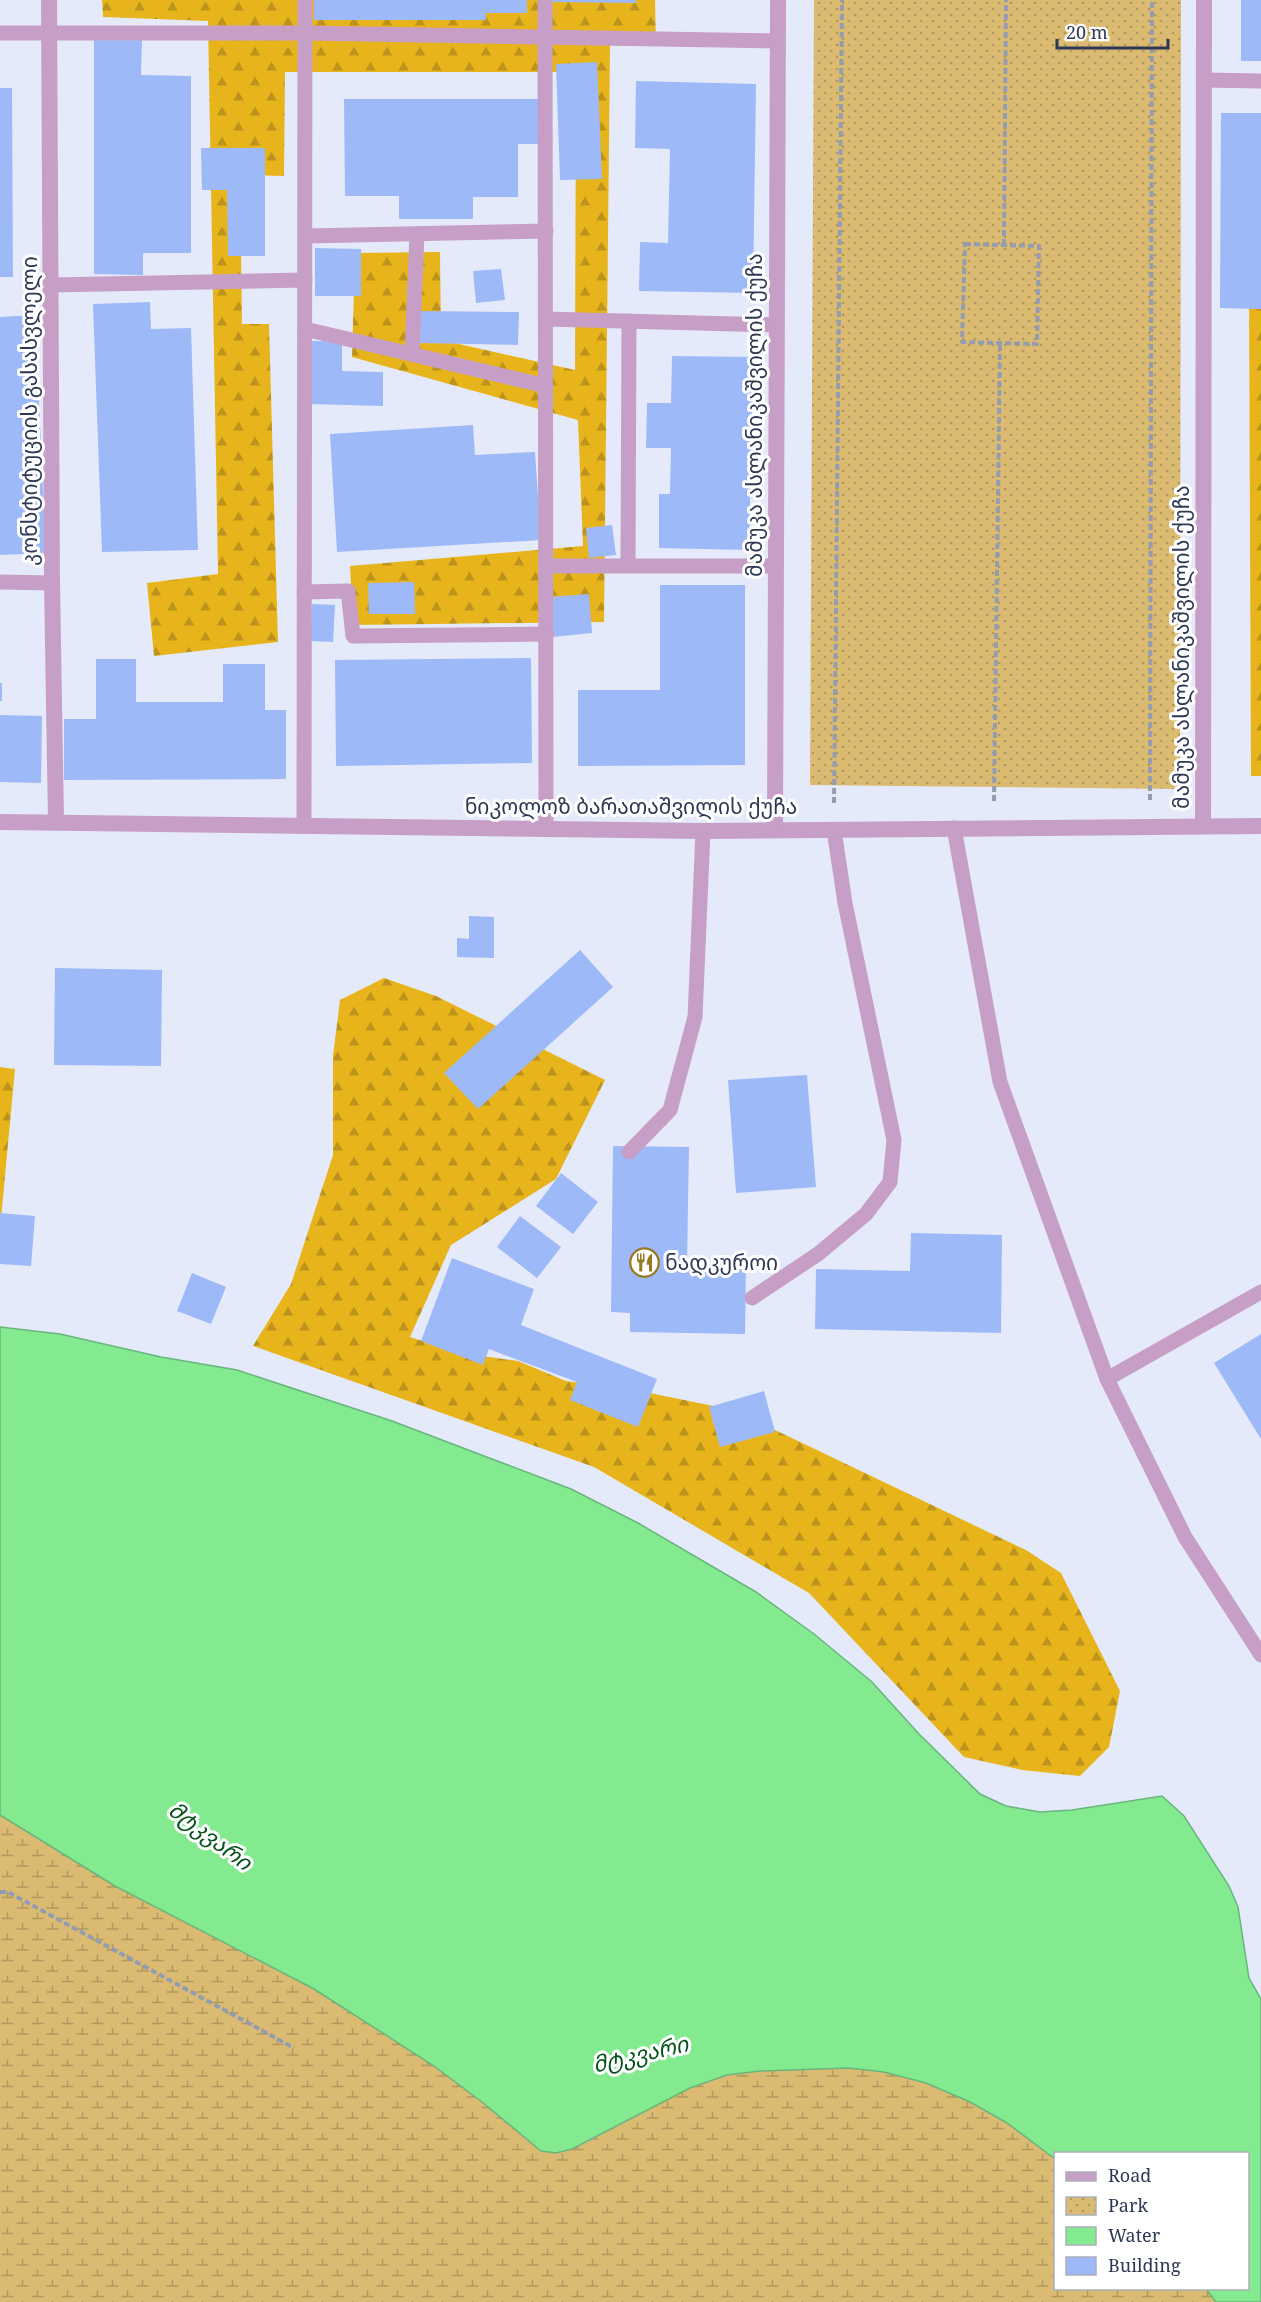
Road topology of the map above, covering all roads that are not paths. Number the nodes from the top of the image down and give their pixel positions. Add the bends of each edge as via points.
1 (49, 0) edge
2 (305, 0) edge
3 (545, 0) edge
4 (778, 0) edge
5 (1204, 0) edge
6 (49, 32) junction
7 (0, 33) edge
8 (305, 33) junction
9 (545, 38) junction
10 (778, 41) junction
11 (1204, 80) junction
12 (1261, 81) edge
13 (546, 231) junction
14 (417, 234) junction
15 (305, 236) junction
16 (305, 280) junction
17 (51, 285) junction
18 (546, 319) junction
19 (629, 321) junction
20 (777, 325) junction
21 (305, 329) junction
22 (412, 353) junction
23 (546, 386) junction
24 (546, 566) junction
25 (628, 566) junction
26 (776, 566) junction
27 (0, 582) edge
28 (52, 583) junction
29 (304, 592) junction
30 (547, 634) junction
31 (0, 822) edge
32 (56, 822) junction
33 (304, 826) junction
34 (1203, 826) junction
35 (1261, 826) edge
36 (954, 828) junction
37 (546, 829) junction
38 (776, 830) junction
39 (834, 830) junction
40 (704, 831) junction
41 (629, 1152) dead end
42 (1261, 1292) edge
43 (752, 1298) dead end
44 (1107, 1380) junction
45 (1261, 1655) edge

1 - 6 street, კონსტიტუციის გასასვლელი
2 - 8 lane
3 - 9 lane
4 - 10 street, მამუკა ასლანიკაშვილის ქუჩა
5 - 11 street, მამუკა ასლანიკაშვილის ქუჩა
6 - 7 lane
6 - 8 lane
6 - 17 street, კონსტიტუციის გასასვლელი
8 - 9 lane
8 - 15 lane
9 - 10 lane
9 - 13 lane
10 - 20 street, მამუკა ასლანიკაშვილის ქუჩა
11 - 12 lane
11 - 34 street, მამუკა ასლანიკაშვილის ქუჩა
13 - 14 lane
13 - 18 lane
14 - 15 lane
14 - 22 lane
15 - 16 lane
16 - 17 lane
16 - 21 lane
17 - 28 street, კონსტიტუციის გასასვლელი
18 - 19 lane
18 - 23 lane
19 - 20 lane
19 - 25 lane
20 - 26 street, მამუკა ასლანიკაშვილის ქუჩა
21 - 22 lane
21 - 29 lane
22 - 23 lane
23 - 24 lane
24 - 25 lane
24 - 30 lane
25 - 26 lane
26 - 38 street, მამუკა ასლანიკაშვილის ქუჩა
27 - 28 lane
28 - 32 street, კონსტიტუციის გასასვლელი
29 - 30 lane via 348,591 353,636
29 - 33 lane
30 - 37 lane
31 - 32 street, ნიკოლოზ ბარათაშვილის ქუჩა
32 - 33 street, ნიკოლოზ ბარათაშვილის ქუჩა
33 - 37 street, ნიკოლოზ ბარათაშვილის ქუჩა
34 - 35 street, ნიკოლოზ ბარათაშვილის ქუჩა
34 - 36 street, ნიკოლოზ ბარათაშვილის ქუჩა
36 - 39 street, ნიკოლოზ ბარათაშვილის ქუჩა
36 - 44 lane via 1000,1083
37 - 40 street, ნიკოლოზ ბარათაშვილის ქუჩა
38 - 39 street, ნიკოლოზ ბარათაშვილის ქუჩა
38 - 40 street, ნიკოლოზ ბარათაშვილის ქუჩა
39 - 43 lane via 845,903 894,1140 890,1182 866,1214 818,1254
40 - 41 lane via 695,1017 670,1110
42 - 44 lane
44 - 45 lane via 1185,1537

